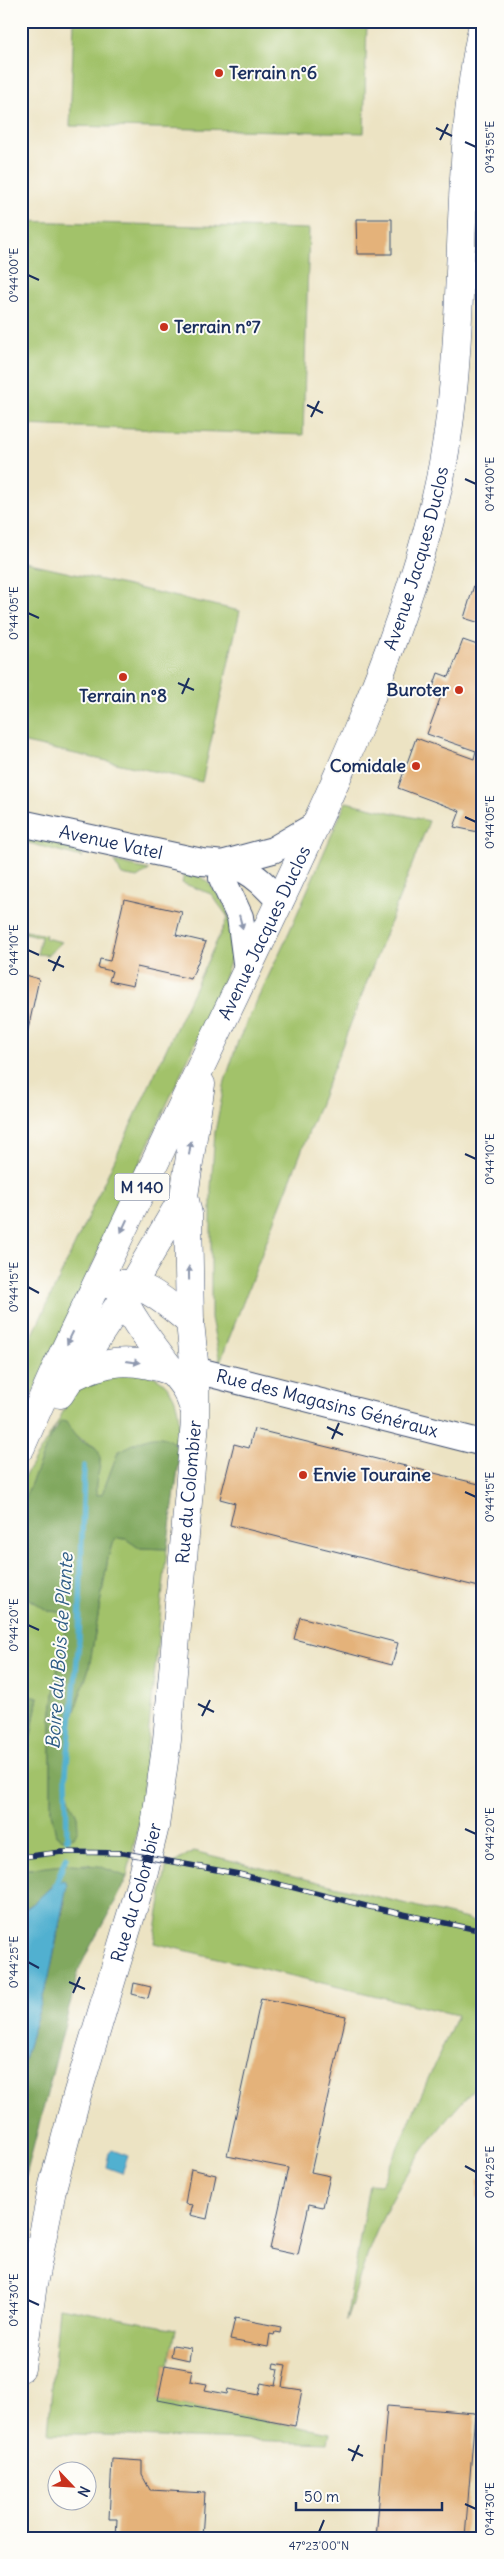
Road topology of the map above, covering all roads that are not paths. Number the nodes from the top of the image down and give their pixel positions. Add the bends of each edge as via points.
1 (483, 24) edge
2 (474, 188) edge
3 (21, 824) edge
4 (314, 826) junction
5 (217, 868) junction
6 (280, 901) junction
7 (247, 970) junction
8 (206, 1056) junction
9 (184, 1196) junction
10 (116, 1291) junction
11 (190, 1322) junction
12 (183, 1371) junction
13 (70, 1378) junction
14 (483, 1443) edge
15 (21, 1447) edge
16 (21, 1453) edge
17 (21, 2368) edge

1 - 2 main road, Avenue Jacques Duclos via 468,113
2 - 4 main road, Avenue Jacques Duclos via 445,458 434,508 372,696
3 - 5 street, Avenue Vatel
4 - 5 street via 273,850
4 - 6 main road, Avenue Jacques Duclos
5 - 6 street, Avenue Vatel via 240,890
5 -> 7 street via 240,917
6 - 7 main road, Avenue Jacques Duclos
7 - 8 main road, Avenue Jacques Duclos
9 -> 8 main road, M 140
8 -> 10 main road, M 140 via 110,1256
9 - 10 main road, M 140
11 -> 9 main road, Rue du Colombier via 188,1214
10 - 11 main road via 160,1299
10 - 12 main road via 138,1325
10 - 13 main road, M 140
10 -> 15 main road, M 140
11 - 12 main road, Rue du Colombier
13 -> 12 main road via 120,1360
12 - 14 street, Rue des Magasins Généraux
12 - 17 main road, Rue du Colombier via 194,1408 194,1422 167,1740 155,1826 53,2185 33,2284
13 - 16 main road, M 140

